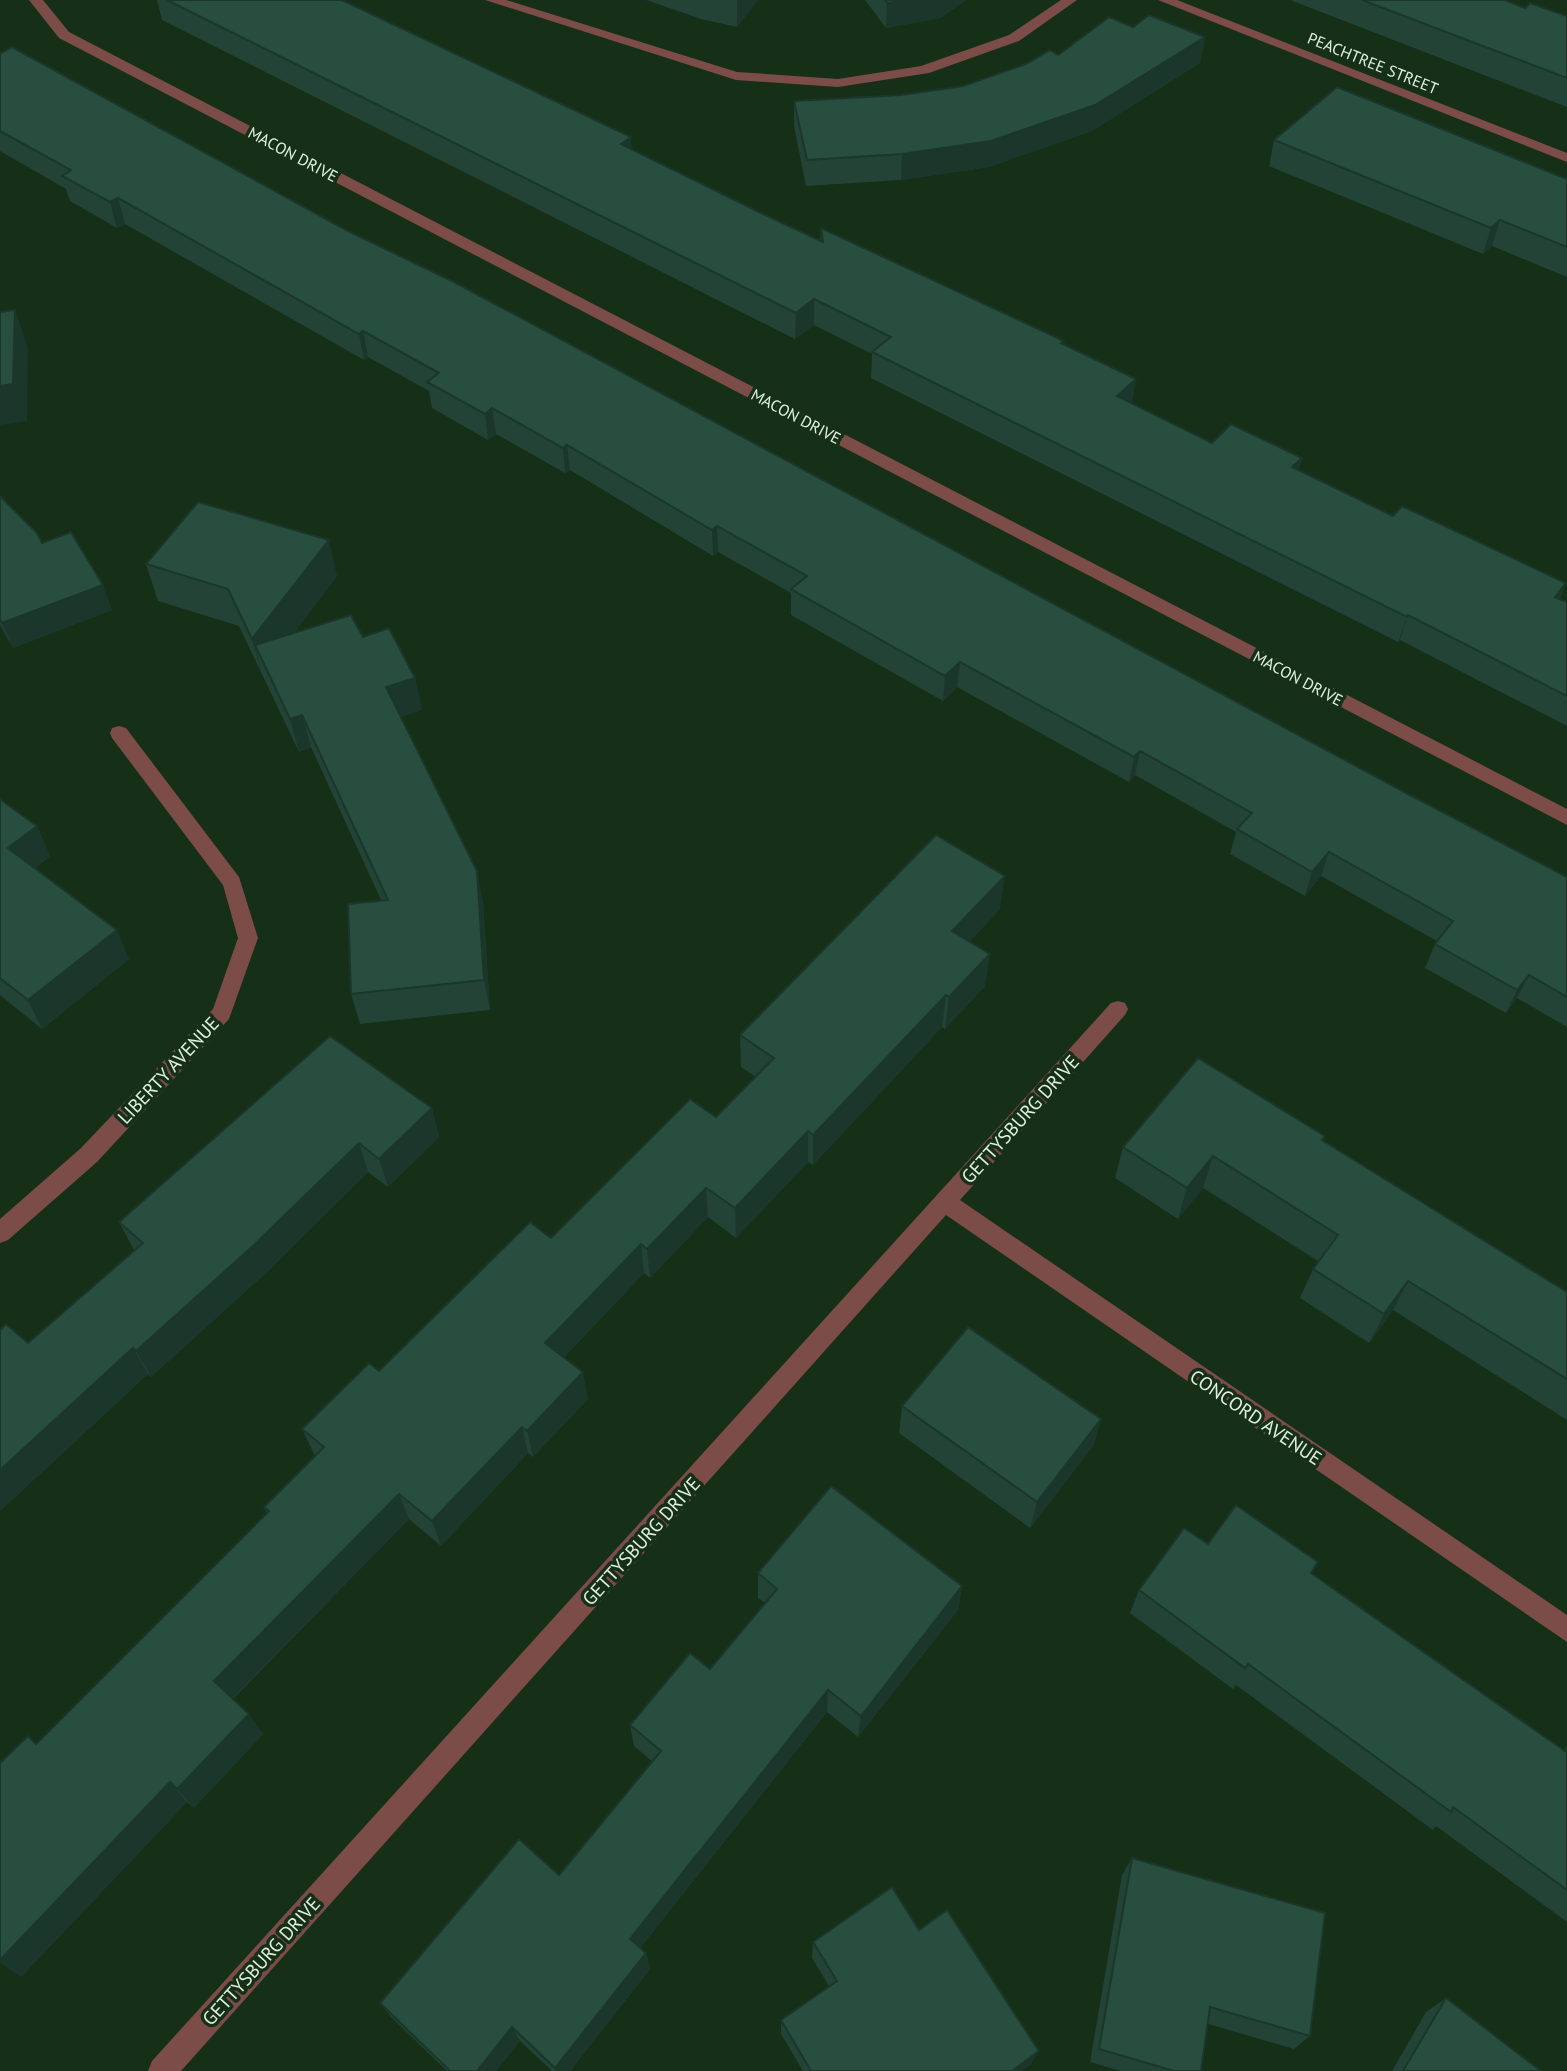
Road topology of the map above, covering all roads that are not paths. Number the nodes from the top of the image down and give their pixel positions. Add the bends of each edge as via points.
1 (36, 0) edge
2 (492, 0) edge
3 (1070, 0) edge
4 (1165, 0) edge
5 (1567, 158) edge
6 (119, 733) dead end
7 (1567, 818) edge
8 (1118, 1009) dead end
9 (946, 1203) junction
10 (0, 1233) edge
11 (1567, 1630) edge
12 (162, 2071) edge

1 - 7 street, MACON DRIVE via 64,35
2 - 3 street via 736,76 838,83 923,70 1014,38
4 - 5 street, PEACHTREE STREET
6 - 10 street, LIBERTY AVENUE via 232,882 248,938 222,1013 89,1155
8 - 9 street, GETTYSBURG DRIVE
9 - 11 street, CONCORD AVENUE
9 - 12 street, GETTYSBURG DRIVE

